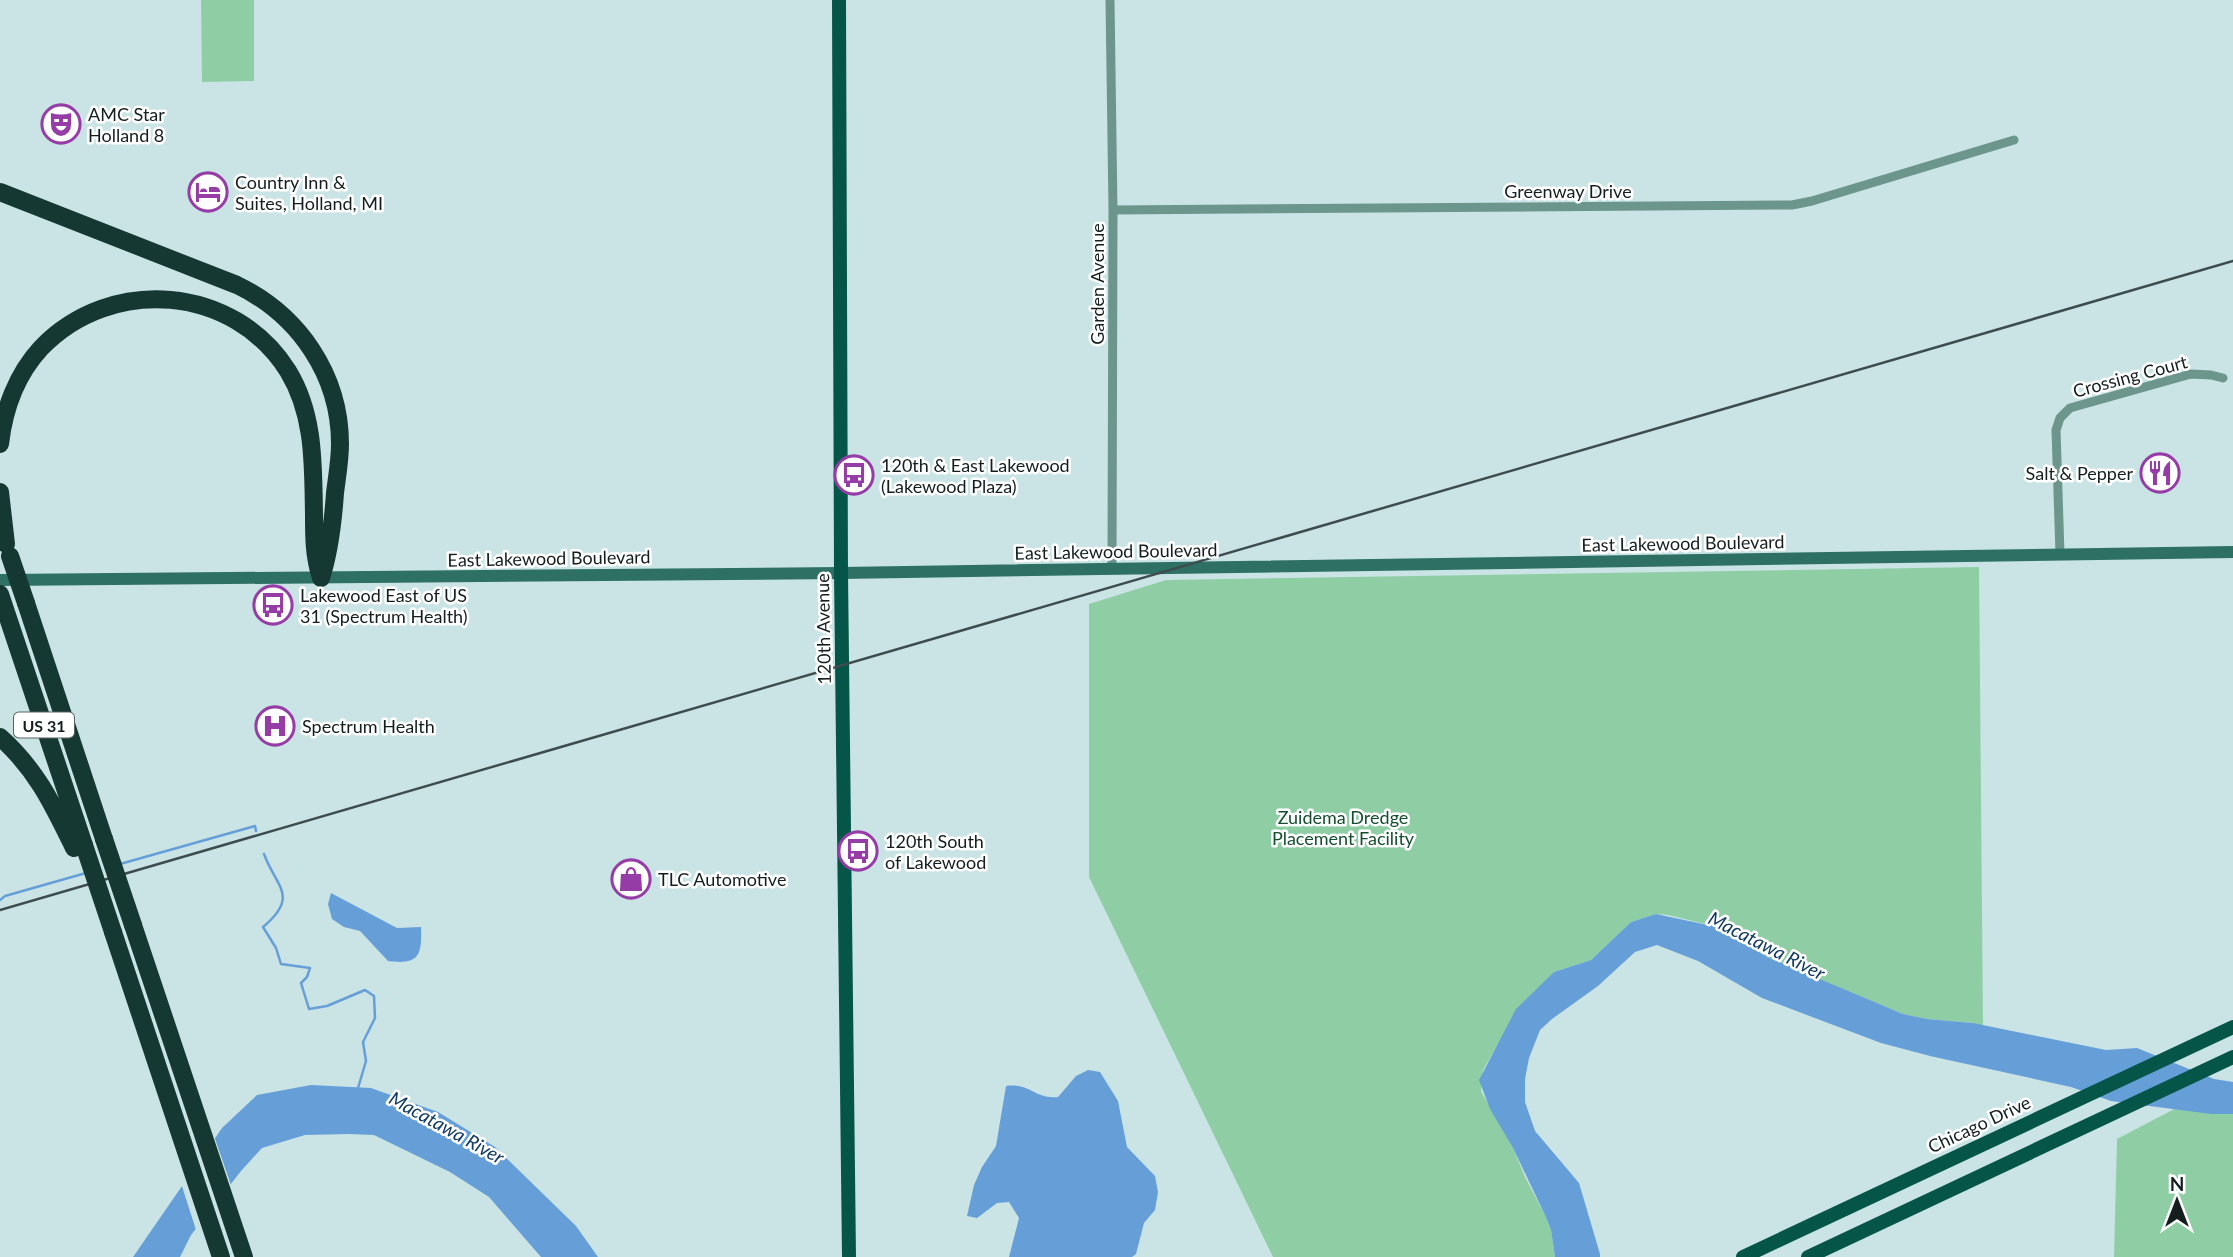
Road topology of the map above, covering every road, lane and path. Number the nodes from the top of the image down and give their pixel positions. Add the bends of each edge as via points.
1 (839, 0) edge
2 (1110, 0) edge
3 (2014, 140) dead end
4 (0, 192) edge
5 (1113, 210) junction
6 (2223, 378) dead end
7 (0, 444) edge
8 (0, 492) edge
9 (0, 526) edge
10 (8, 550) junction
11 (2233, 552) edge
12 (2060, 554) junction
13 (1112, 568) junction
14 (841, 573) junction
15 (321, 578) junction
16 (0, 580) edge
17 (2, 599) edge
18 (0, 737) edge
19 (79, 847) junction
20 (2233, 1027) edge
21 (2233, 1057) edge
22 (219, 1250) edge
23 (244, 1257) edge
24 (849, 1257) edge
25 (1745, 1257) edge
26 (1808, 1257) edge

1 - 14 main road, 120th Avenue
2 - 5 street, Garden Avenue
3 - 5 street, Greenway Drive via 1792,205
4 - 15 highway via 237,285 271,305 300,333 327,379 339,432 332,529
5 - 13 street, Garden Avenue
6 - 12 street, Crossing Court via 2191,374 2064,413 2056,430
7 - 15 highway via 22,375 41,349 80,318 138,299 186,301 219,311 247,326 270,347 301,398 312,439 314,558
8 - 10 highway
9 - 10 highway, US 31
10 - 23 highway, US 31, bridge
11 - 12 main road, East Lakewood Boulevard
12 - 13 main road, East Lakewood Boulevard
13 - 14 main road, East Lakewood Boulevard
14 - 15 main road, East Lakewood Boulevard
14 - 24 main road, 120th Avenue
15 - 16 main road, East Lakewood Boulevard
17 - 19 highway, US 31
18 - 19 highway via 41,782
19 - 22 highway, US 31, bridge via 107,913
20 - 25 main road, Chicago Drive
21 - 26 main road

